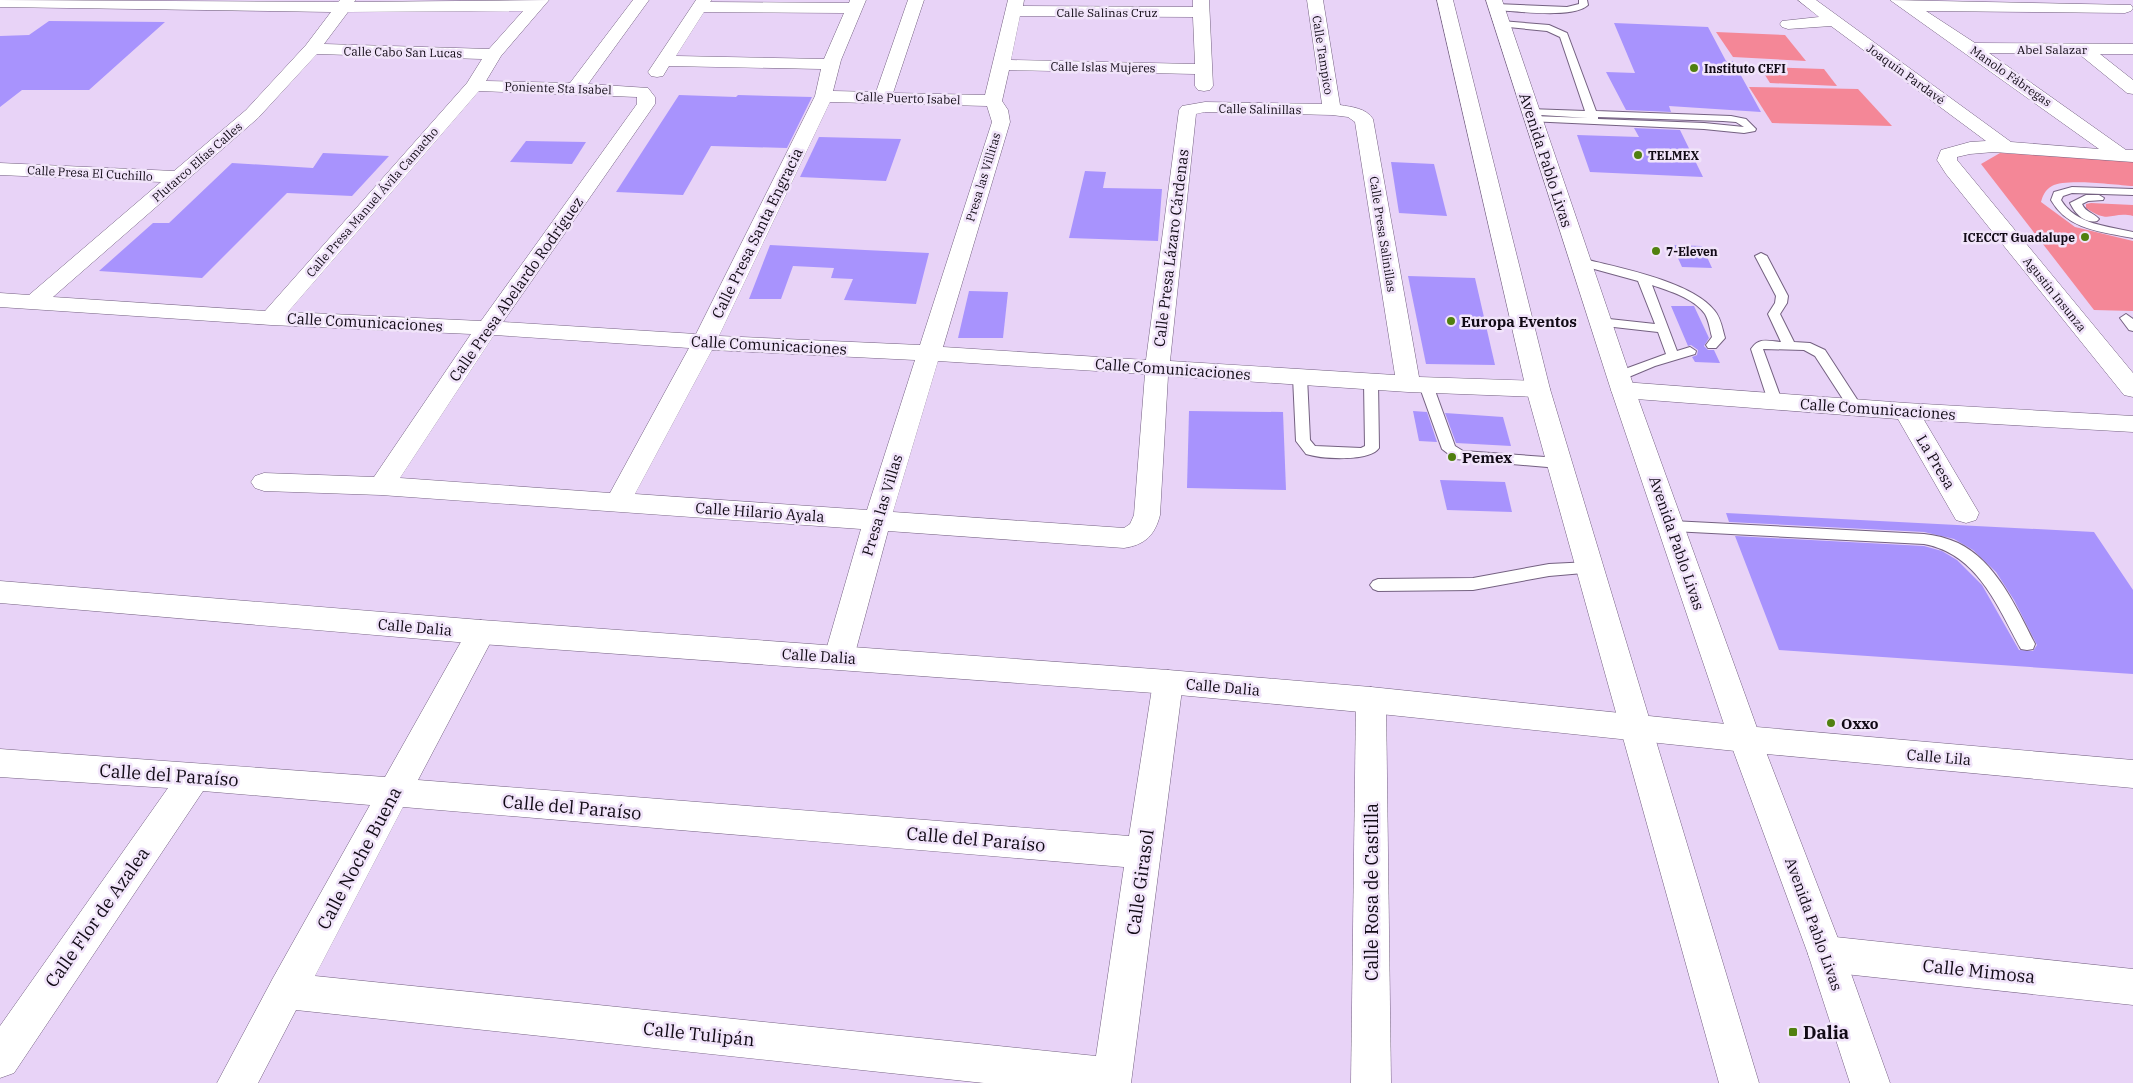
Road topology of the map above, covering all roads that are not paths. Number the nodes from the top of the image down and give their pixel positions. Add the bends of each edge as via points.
1 (641, 0) edge
2 (916, 0) edge
3 (1315, 0) edge
4 (1446, 0) edge
5 (1583, 0) edge
6 (1806, 0) edge
7 (0, 2) edge
8 (346, 3) edge
9 (538, 3) edge
10 (1902, 3) edge
11 (701, 4) edge
12 (856, 4) edge
13 (1015, 6) edge
14 (1201, 6) edge
15 (2124, 7) edge
16 (1497, 10) edge
17 (1834, 21) junction
18 (1788, 24) dead end
19 (1972, 48) junction
20 (312, 49) junction
21 (2084, 49) junction
22 (2133, 49) edge
23 (494, 54) junction
24 (666, 61) junction
25 (832, 64) junction
26 (1002, 65) junction
27 (1203, 69) junction
28 (474, 86) junction
29 (575, 89) junction
30 (2133, 89) edge
31 (642, 92) junction
32 (824, 96) junction
33 (883, 98) junction
34 (993, 101) junction
35 (1197, 109) junction
36 (1332, 110) junction
37 (1531, 115) junction
38 (1593, 118) junction
39 (2006, 147) junction
40 (2127, 156) edge
41 (0, 169) edge
42 (181, 177) junction
43 (2133, 192) edge
44 (2133, 200) edge
45 (2133, 229) edge
46 (2133, 236) edge
47 (1761, 256) dead end
48 (1580, 262) junction
49 (1643, 278) junction
50 (0, 300) edge
51 (34, 302) junction
52 (271, 318) junction
53 (1600, 322) junction
54 (487, 328) junction
55 (1663, 329) junction
56 (704, 342) junction
57 (1712, 345) dead end
58 (1789, 345) junction
59 (1690, 351) dead end
60 (928, 353) junction
61 (1673, 356) junction
62 (1157, 368) junction
63 (1300, 378) junction
64 (1372, 382) junction
65 (1621, 383) junction
66 (1417, 385) junction
67 (1538, 389) junction
68 (2133, 389) edge
69 (1775, 402) junction
70 (1855, 407) junction
71 (1906, 411) junction
72 (2133, 424) edge
73 (1559, 463) junction
74 (264, 482) dead end
75 (381, 486) junction
76 (618, 502) junction
77 (1966, 512) dead end
78 (877, 520) junction
79 (1672, 526) junction
80 (1139, 534) joint
81 (1590, 568) junction
82 (1378, 585) dead end
83 (0, 592) edge
84 (481, 632) junction
85 (2028, 644) dead end
86 (839, 657) junction
87 (1168, 682) junction
88 (1372, 700) junction
89 (1637, 729) junction
90 (1745, 739) junction
91 (0, 763) edge
92 (2133, 774) edge
93 (195, 776) junction
94 (394, 793) junction
95 (1145, 853) junction
96 (1826, 954) junction
97 (2133, 988) edge
98 (286, 991) junction
99 (0, 1059) edge
100 (1111, 1080) edge
101 (237, 1083) edge
102 (1371, 1083) edge
103 (1739, 1083) edge
104 (1870, 1083) edge

1 - 29 street
2 - 33 street
3 - 36 street, Calle Tampico
4 - 67 street
5 - 16 lane via 1584,5 1567,10
6 - 17 street, Joaquín Pardavé
7 - 8 street
8 - 9 street
8 - 20 street, Plutarco Elías Calles
9 - 23 street, Calle Presa Manuel Ávila Camacho
10 - 15 street
10 - 19 street, Manolo Fábregas
11 - 12 street
11 - 24 street
12 - 25 street, Calle Presa Santa Engracia
13 - 14 street, Calle Salinas Cruz
13 - 26 street
14 - 27 street, Calle Presa Lázaro Cárdenas
16 - 37 street, Avenida Pablo Livas
16 - 38 lane via 1564,35
17 - 18 street
17 - 39 street, Joaquín Pardavé
19 - 21 street, Abel Salazar
19 - 40 street, Manolo Fábregas
20 - 23 street, Calle Cabo San Lucas
20 - 42 street, Plutarco Elías Calles via 252,114
21 - 22 street, Abel Salazar
21 - 30 street
23 - 28 street, Calle Presa Manuel Ávila Camacho
24 - 25 street
24 - 31 street
25 - 32 street, Calle Presa Santa Engracia
26 - 27 street, Calle Islas Mujeres
26 - 34 street
27 - 35 street, Calle Presa Lázaro Cárdenas
28 - 29 street, Poniente Sta Isabel
28 - 52 street, Calle Presa Manuel Ávila Camacho
29 - 31 street, Poniente Sta Isabel
31 - 54 street, Calle Presa Abelardo Rodríguez via 646,104
32 - 33 street, Calle Puerto Isabel
32 - 56 street, Calle Presa Santa Engracia
33 - 34 street, Calle Puerto Isabel
34 - 60 street, Presa las Villitas via 1001,122
35 - 36 street, Calle Salinillas
35 - 62 street, Calle Presa Lázaro Cárdenas
36 - 66 street, Calle Presa Salinillas via 1360,115 1367,126 1380,218
37 - 38 lane
37 - 48 street, Avenida Pablo Livas
38 - 38 lane via 1744,130 1751,129 1741,120 1723,118
39 - 40 street, Agustín Insunza
39 - 68 street, Agustín Insunza via 1956,150 1948,154 1947,160
41 - 42 street, Calle Presa El Cuchillo
42 - 51 street, Plutarco Elías Calles
43 - 46 lane via 2072,190 2058,194 2056,200 2069,217
44 - 45 lane via 2086,198 2076,203 2086,216
47 - 58 lane via 1782,296 1774,314
48 - 49 lane
48 - 53 street, Avenida Pablo Livas
49 - 55 lane
49 - 57 lane via 1685,293 1709,310 1719,338
50 - 51 street, Calle Comunicaciones
51 - 52 street, Calle Comunicaciones
52 - 54 street, Calle Comunicaciones
53 - 55 lane
53 - 65 street, Avenida Pablo Livas
54 - 56 street, Calle Comunicaciones
54 - 75 street, Calle Presa Abelardo Rodríguez
55 - 61 lane
56 - 60 street, Calle Comunicaciones
56 - 76 street, Calle Presa Santa Engracia
58 - 69 lane via 1767,344 1757,348
58 - 70 lane via 1806,346 1820,353
59 - 61 lane
60 - 62 street, Calle Comunicaciones
60 - 78 street, Presa las Villas
61 - 65 lane
62 - 63 street, Calle Comunicaciones
62 - 80 street, Calle Presa Lázaro Cárdenas via 1147,515
63 - 64 street, Calle Comunicaciones
63 - 64 lane via 1303,441 1312,451 1363,452 1372,448
64 - 66 street, Calle Comunicaciones
65 - 69 street, Calle Comunicaciones
65 - 79 street, Avenida Pablo Livas
66 - 67 street, Calle Comunicaciones
66 - 73 lane via 1449,449 1460,456
67 - 73 street
69 - 70 street, Calle Comunicaciones
70 - 71 street, Calle Comunicaciones
71 - 72 street, Calle Comunicaciones
71 - 77 street, La Presa
73 - 81 street
74 - 75 street, Calle Hilario Ayala
75 - 76 street, Calle Hilario Ayala
76 - 78 street, Calle Hilario Ayala
78 - 80 street, Calle Hilario Ayala via 1124,538
78 - 86 street, Presa las Villas
79 - 85 lane via 1924,539 1943,543 1971,558 1983,571
79 - 90 street, Avenida Pablo Livas
81 - 82 lane via 1549,570 1473,584
81 - 89 street
83 - 84 street, Calle Dalia
84 - 86 street, Calle Dalia
84 - 94 street, Calle Noche Buena
86 - 87 street, Calle Dalia
87 - 88 street, Calle Dalia
87 - 95 street, Calle Girasol
88 - 89 street, Calle Dalia
88 - 102 street, Calle Rosa de Castilla
89 - 90 street, Calle Lila
89 - 103 street
90 - 92 street, Calle Lila
90 - 96 street, Avenida Pablo Livas
91 - 93 street, Calle del Paraíso
93 - 94 street, Calle del Paraíso
93 - 99 street, Calle Flor de Azalea
94 - 95 street, Calle del Paraíso
94 - 98 street, Calle Noche Buena
95 - 100 street, Calle Girasol
96 - 97 street, Calle Mimosa
96 - 104 street, Avenida Pablo Livas
98 - 100 street, Calle Tulipán
98 - 101 street, Calle Noche Buena

